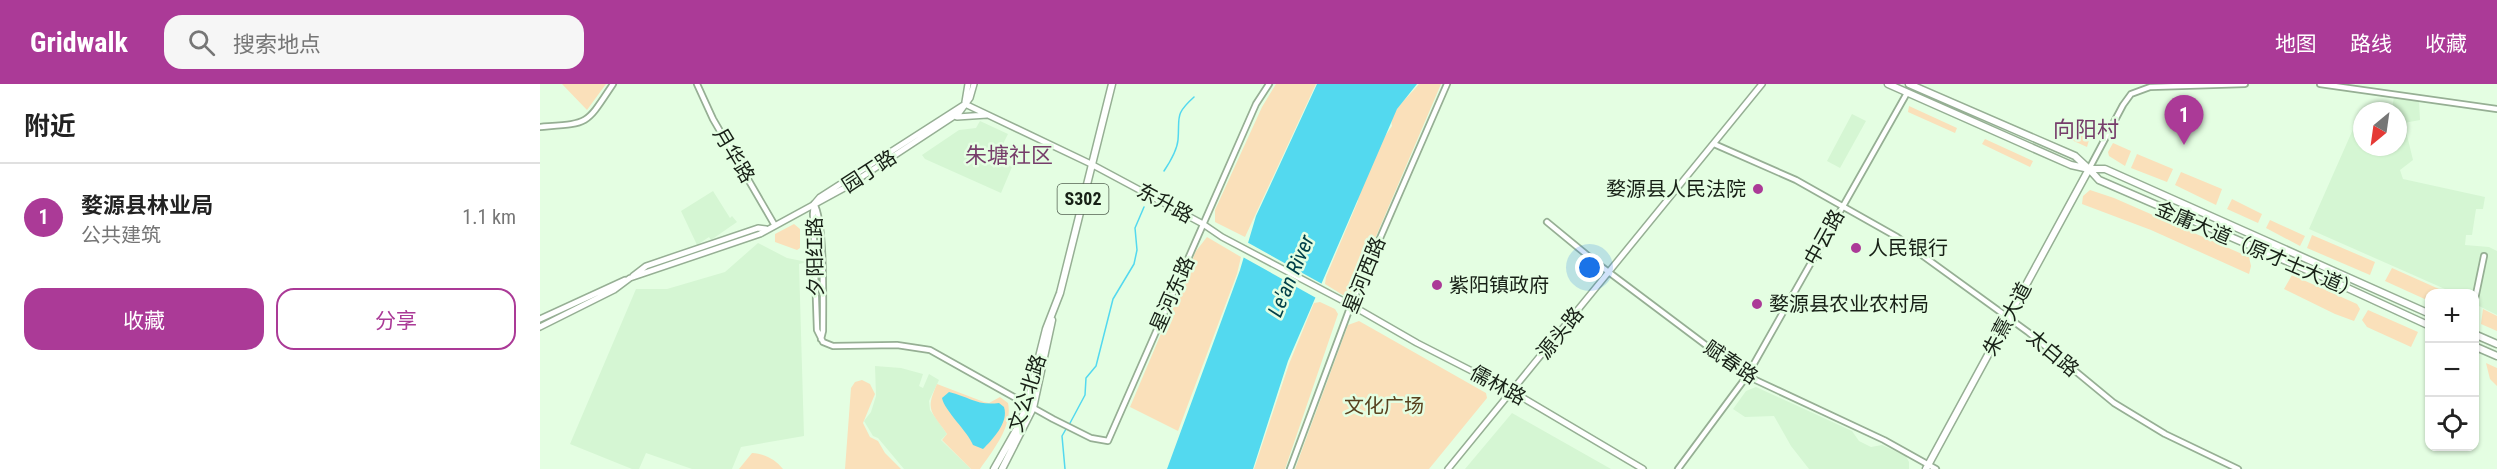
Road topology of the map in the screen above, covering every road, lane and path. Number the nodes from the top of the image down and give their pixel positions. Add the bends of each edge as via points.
1 (613, 84) edge
2 (697, 84) edge
3 (968, 84) edge
4 (974, 84) edge
5 (1112, 84) edge
6 (1269, 84) edge
7 (1447, 84) edge
8 (1762, 84) edge
9 (1888, 84) edge
10 (1910, 84) edge
11 (2245, 84) edge
12 (2320, 84) edge
13 (1907, 93) junction
14 (965, 104) junction
15 (2497, 109) edge
16 (990, 115) junction
17 (953, 118) junction
18 (540, 127) edge
19 (1714, 144) junction
20 (1091, 164) junction
21 (2089, 170) junction
22 (814, 204) junction
23 (1842, 205) junction
24 (1547, 222) dead end
25 (774, 224) junction
26 (1203, 224) junction
27 (1222, 237) joint
28 (2484, 256) dead end
29 (1609, 272) junction
30 (630, 278) junction
31 (2478, 289) edge
32 (1351, 305) junction
33 (2425, 312) edge
34 (2008, 318) junction
35 (540, 319) edge
36 (2425, 324) edge
37 (540, 327) edge
38 (2479, 336) edge
39 (2497, 344) edge
40 (2479, 348) edge
41 (2497, 356) edge
42 (1747, 376) junction
43 (1513, 392) junction
44 (1030, 406) junction
45 (1108, 441) joint
46 (1928, 466) edge
47 (994, 469) edge
48 (1002, 469) edge
49 (1290, 469) edge
50 (1448, 469) edge
51 (1643, 469) edge
52 (1678, 469) edge
53 (1936, 469) edge
54 (2238, 469) edge

1 - 18 street via 592,116 579,124
2 - 25 street, 月华路
3 - 14 main road
4 - 14 main road, 园丁路
5 - 20 main road, 文公北路 / S302
6 - 26 street, 星河东路 via 1256,104
7 - 32 street, 星河西路
8 - 19 main road, 源头路
9 - 13 main road, 金庸大道（原才士大道）
10 - 21 main road, 金庸大道（原才士大道） via 2075,156
11 - 21 street via 2150,87 2137,91 2123,105
12 - 15 street
13 - 21 main road, 金庸大道（原才士大道）
13 - 23 street, 中云路
14 - 16 main road, 东升路 / 东升路
14 - 17 main road, 园丁路
14 - 22 main road via 820,196
16 - 17 main road
16 - 20 main road, 东升路 / 东升路
17 - 22 main road, 园丁路
19 - 23 street, 太白路
19 - 29 main road, 源头路
20 - 26 main road, 东升路 / 东升路
20 - 44 main road, 文公北路 / S302
21 - 33 main road, 金庸大道（原才士大道） via 2105,169
21 - 34 main road, 朱熹大道
21 - 36 main road, 金庸大道（原才士大道） via 2099,180
22 - 25 main road, 园丁路
22 - 44 street, 夕阳红路 via 817,330 821,339 834,346 897,345 930,350
23 - 34 street, 太白路 via 1897,237
23 - 42 street, 中云路
24 - 29 street, 赋春路
25 - 30 main road, 园丁路 via 760,234
26 - 27 main road, 东升路
26 - 45 street, 星河东路
27 - 32 main road, 儒林路
28 - 31 street
29 - 42 street, 赋春路
29 - 43 main road, 源头路
30 - 35 main road, 园丁路
30 - 37 main road, 园丁路
32 - 43 main road, 儒林路
32 - 49 street, 星河西路
34 - 46 main road, 朱熹大道
34 - 54 street, 太白路 via 2143,422
38 - 39 main road
40 - 41 main road
42 - 46 street, 赋春路 via 1884,440
42 - 52 street, 中云路
43 - 50 main road, 源头路
43 - 51 main road, 儒林路
44 - 45 street, 夕阳红路 via 1091,438
44 - 47 main road, 文公北路 / S302
44 - 48 main road, 文公北路 / S302
46 - 53 street, 赋春路

